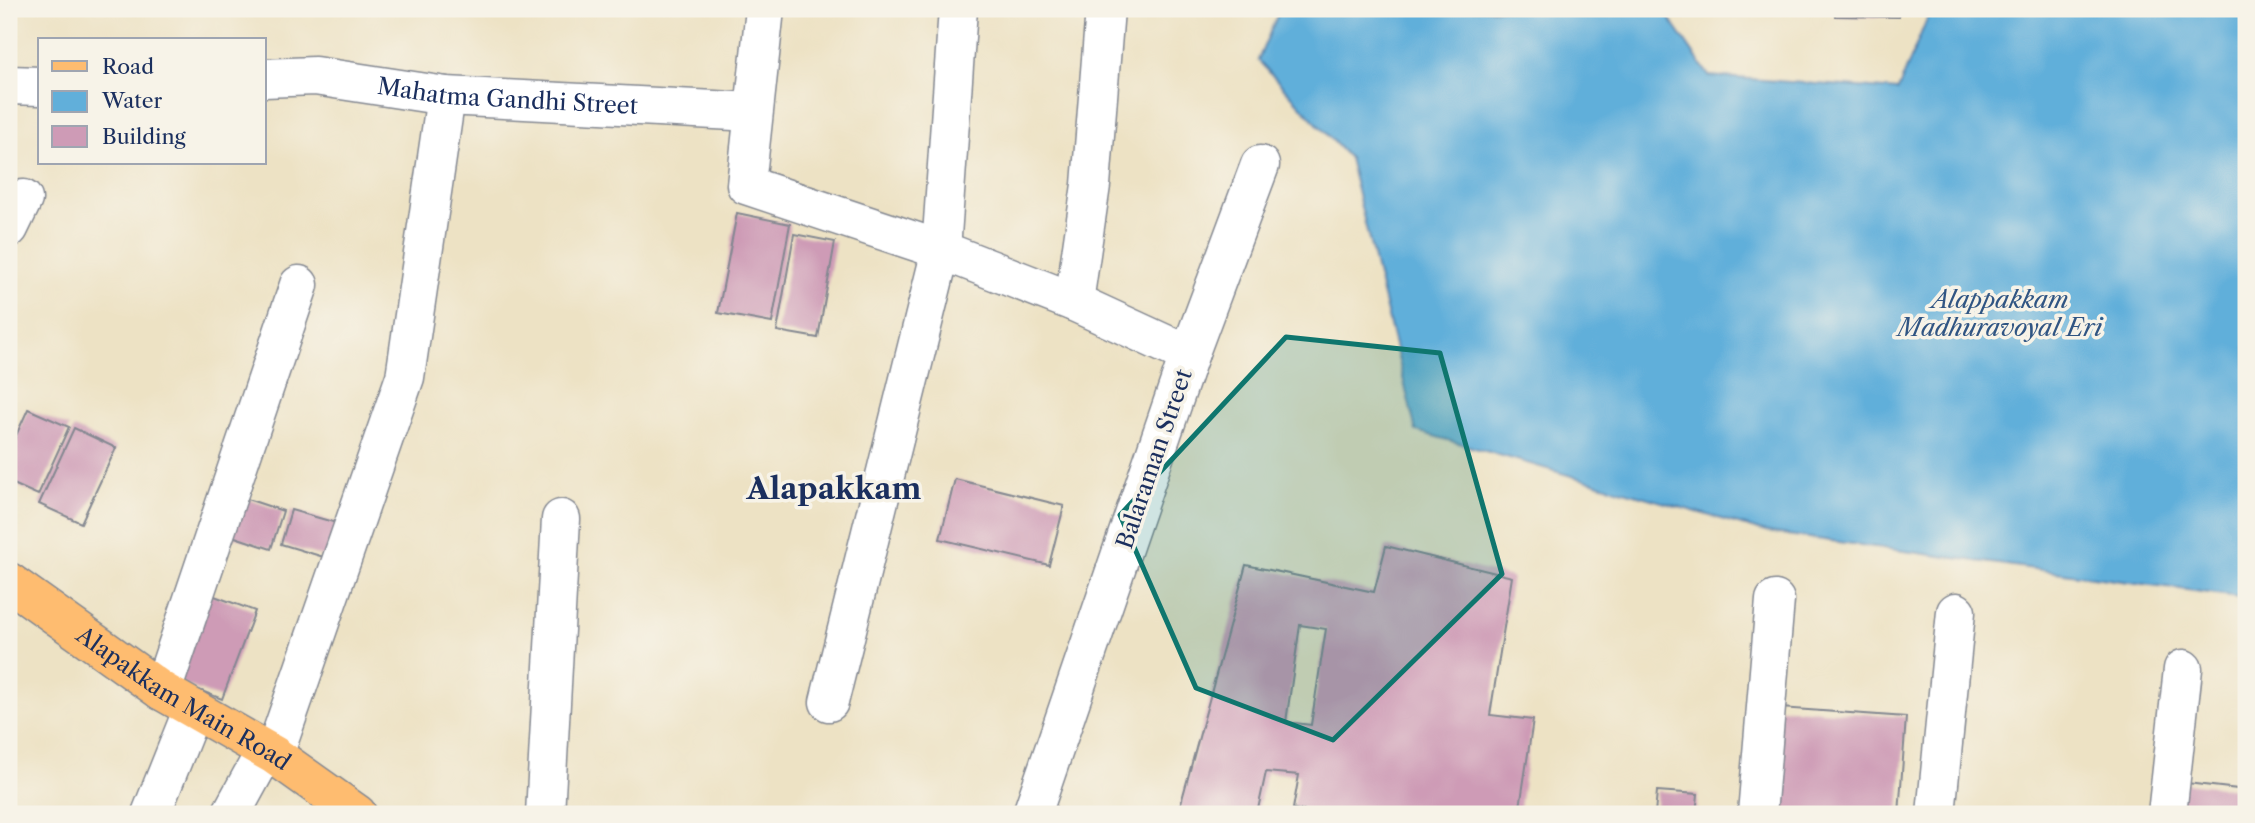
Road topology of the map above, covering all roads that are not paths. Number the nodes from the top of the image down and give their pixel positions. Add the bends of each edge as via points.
1 (765, 9) edge
2 (958, 9) edge
3 (1105, 9) edge
4 (266, 78) edge
5 (9, 85) edge
6 (38, 86) edge
7 (446, 96) junction
8 (753, 112) junction
9 (1260, 164) dead end
10 (941, 250) junction
11 (299, 285) dead end
12 (1074, 302) junction
13 (1189, 355) junction
14 (561, 519) dead end
15 (9, 582) edge
16 (1775, 600) dead end
17 (1956, 612) dead end
18 (2183, 669) dead end
19 (177, 700) junction
20 (829, 702) dead end
21 (270, 752) junction
22 (346, 810) edge
23 (151, 814) edge
24 (231, 814) edge
25 (545, 814) edge
26 (1032, 814) edge
27 (1757, 814) edge
28 (1936, 814) edge
29 (2167, 814) edge

1 - 8 street
2 - 10 street
3 - 12 street via 1091,185
4 - 7 street, Mahatma Gandhi Street via 315,76
5 - 6 street
7 - 8 street, Mahatma Gandhi Street
7 - 21 street via 405,377
8 - 10 street, Balaraman Street via 747,185
9 - 13 street
10 - 12 street, Balaraman Street
10 - 20 street
11 - 19 street
12 - 13 street, Balaraman Street
13 - 26 street, Balaraman Street
14 - 25 street
15 - 19 main road, Alapakkam Main Road
16 - 27 street
17 - 28 street
18 - 29 street
19 - 21 main road, Alapakkam Main Road
19 - 23 street
21 - 22 main road, Alapakkam Main Road
21 - 24 street

